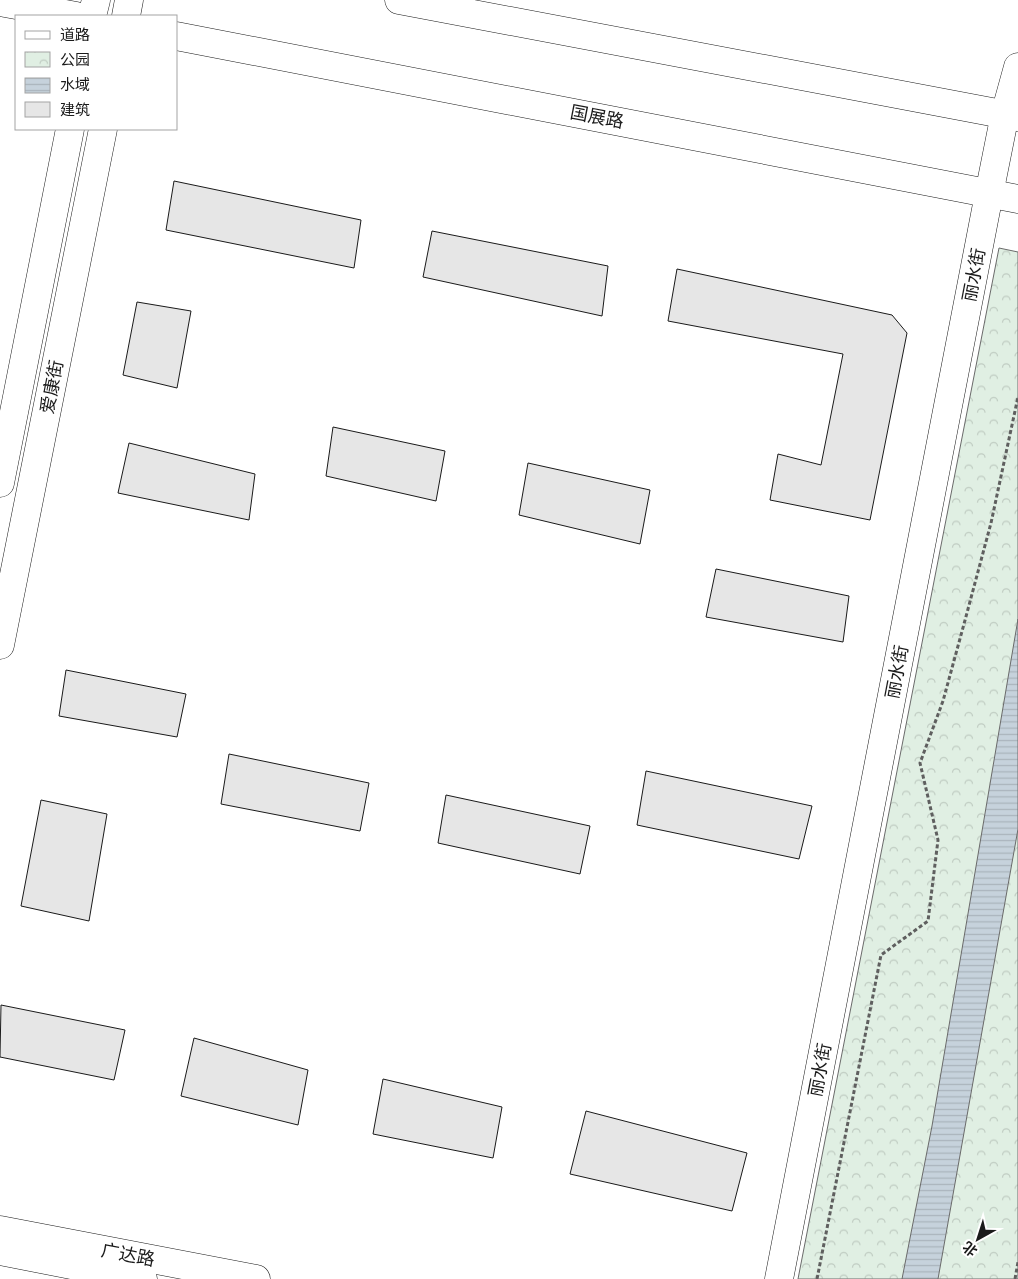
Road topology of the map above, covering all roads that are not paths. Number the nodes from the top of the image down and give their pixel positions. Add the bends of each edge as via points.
1 (96, 0) edge
2 (129, 0) edge
3 (399, 0) edge
4 (0, 2) edge
5 (71, 15) edge
6 (92, 15) edge
7 (126, 15) edge
8 (178, 36) edge
9 (1018, 67) edge
10 (1018, 117) edge
11 (70, 130) edge
12 (103, 130) edge
13 (1018, 199) edge
14 (0, 483) edge
15 (0, 645) edge
16 (0, 1230) edge
17 (0, 1252) edge
18 (143, 1279) edge
19 (256, 1279) edge
20 (780, 1279) edge

1 - 6 main road
2 - 7 main road
3 - 10 main road
4 - 5 main road
8 - 13 main road, 国展路
9 - 20 main road, 丽水街 via 990,189
11 - 14 main road, 爱康街
12 - 15 main road, 爱康街
16 - 19 main road, 广达路
17 - 18 main road, 广达路

